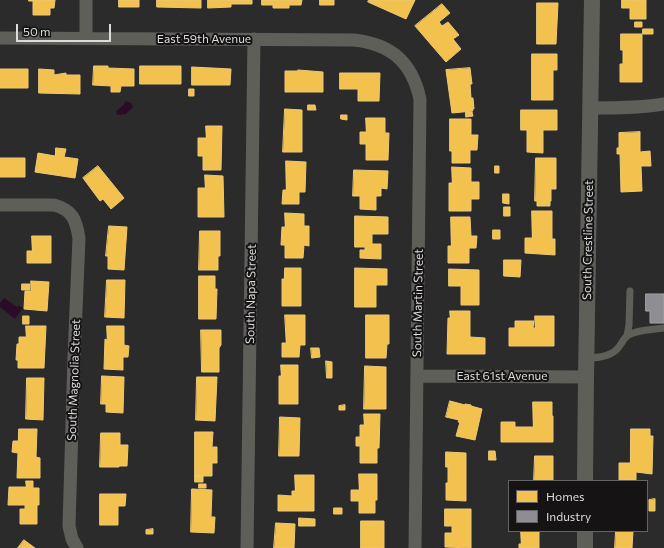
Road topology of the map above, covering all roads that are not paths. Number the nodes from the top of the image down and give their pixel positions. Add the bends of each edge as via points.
1 (86, 0) edge
2 (592, 0) edge
3 (0, 38) edge
4 (86, 38) junction
5 (254, 39) junction
6 (403, 61) joint
7 (664, 104) edge
8 (591, 108) junction
9 (0, 204) edge
10 (630, 291) dead end
11 (664, 328) edge
12 (627, 336) junction
13 (586, 358) junction
14 (417, 376) junction
15 (586, 377) junction
16 (585, 480) edge
17 (585, 532) edge
18 (77, 548) edge
19 (247, 548) edge
20 (415, 548) edge
21 (585, 548) edge

1 - 4 street
2 - 8 street, South Crestline Street
3 - 4 street, East 59th Avenue
4 - 5 street, East 59th Avenue
5 - 6 street, East 59th Avenue via 368,41 391,51
5 - 19 street, South Napa Street
6 - 14 street, South Martin Street via 417,85 420,99
7 - 8 street via 631,108
8 - 13 street, South Crestline Street
9 - 18 street, South Magnolia Street via 54,205 63,207 75,220 79,238 69,526
10 - 12 lane
11 - 12 lane
12 - 13 lane via 612,353
13 - 15 street, South Crestline Street
14 - 15 street, East 61st Avenue
14 - 20 street, South Martin Street
15 - 16 street, South Crestline Street
17 - 21 street

